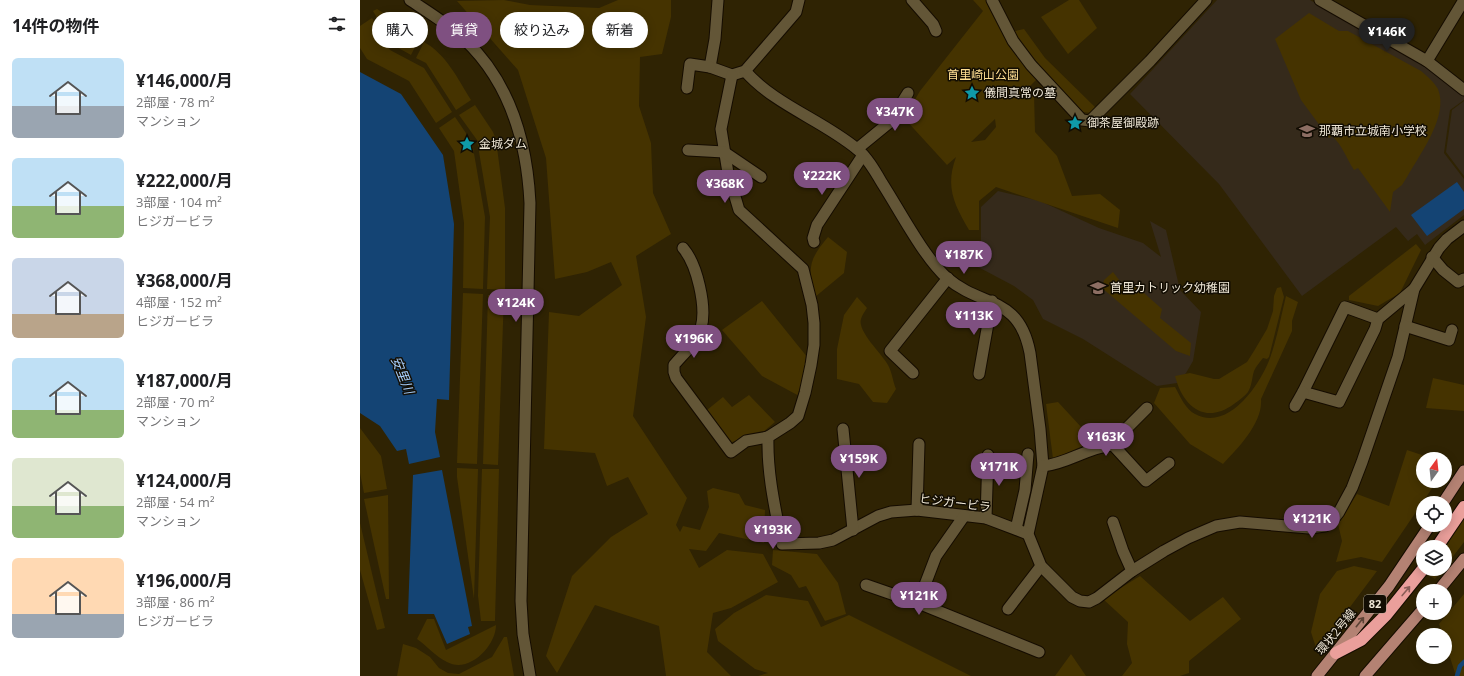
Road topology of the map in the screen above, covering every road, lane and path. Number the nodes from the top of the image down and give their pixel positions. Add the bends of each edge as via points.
1 (410, 0) edge
2 (718, 0) edge
3 (798, 0) edge
4 (912, 0) edge
5 (1206, 0) edge
6 (1320, 0) edge
7 (1464, 0) edge
8 (992, 1) edge
9 (936, 31) dead end
10 (1427, 61) junction
11 (710, 68) junction
12 (745, 71) junction
13 (732, 75) junction
14 (687, 88) dead end
15 (1464, 90) edge
16 (908, 93) dead end
17 (688, 150) dead end
18 (724, 152) junction
19 (860, 152) junction
20 (761, 177) dead end
21 (1464, 226) edge
22 (814, 242) dead end
23 (683, 248) dead end
24 (1432, 257) junction
25 (948, 278) junction
26 (1464, 279) edge
27 (1414, 289) junction
28 (992, 301) junction
29 (1378, 319) junction
30 (1405, 326) junction
31 (1452, 330) dead end
32 (913, 373) dead end
33 (979, 374) dead end
34 (1303, 392) junction
35 (1295, 406) dead end
36 (1147, 408) dead end
37 (843, 429) dead end
38 (768, 437) junction
39 (919, 444) dead end
40 (1113, 445) junction
41 (1028, 454) dead end
42 (988, 455) dead end
43 (1169, 463) dead end
44 (1043, 466) junction
45 (1464, 471) edge
46 (1448, 496) edge
47 (1464, 506) edge
48 (918, 510) junction
49 (964, 516) junction
50 (986, 518) junction
51 (1113, 522) dead end
52 (1016, 529) junction
53 (853, 530) junction
54 (1425, 532) edge
55 (1028, 534) junction
56 (1442, 540) edge
57 (1464, 559) edge
58 (1040, 566) junction
59 (1132, 571) junction
60 (1417, 576) edge
61 (1444, 584) edge
62 (866, 585) dead end
63 (918, 603) junction
64 (1008, 609) dead end
65 (1416, 617) edge
66 (1039, 652) dead end
67 (1336, 653) junction
68 (530, 676) edge
69 (1316, 676) edge
70 (1365, 676) edge

1 - 68 street via 464,39 484,61 501,86 512,109 528,171 530,203 521,601
2 - 11 street
3 - 12 street via 796,12
4 - 9 street
5 - 8 street via 1090,121 1082,120 1031,65 1013,41
6 - 10 street
7 - 10 street
10 - 15 street
11 - 13 street
11 - 14 street via 690,64
12 - 13 street
12 - 19 street via 762,86
13 - 18 street via 721,129
16 - 19 street via 890,122
17 - 18 street
18 - 20 street
18 - 38 street via 739,210 803,269 812,305 814,345 798,416
19 - 22 street via 817,225 812,238
19 - 25 street via 932,262
21 - 24 street via 1447,239
23 - 38 street via 693,266 703,314 701,329 674,365 676,378 731,452 746,441
24 - 26 street via 1458,282
24 - 27 street
25 - 28 street
25 - 32 street via 890,352
27 - 29 street
27 - 30 street
28 - 33 street
28 - 44 street via 1009,311 1019,323 1028,342
29 - 34 street via 1345,308
29 - 34 street via 1339,402
30 - 31 street via 1449,340
30 - 59 street via 1398,358 1355,481 1332,521 1325,526 1309,528 1228,523 1188,538
34 - 35 street
36 - 40 street
37 - 53 street
38 - 53 street, ヒジガービラ via 767,462 770,485 782,544 820,543
39 - 48 street
40 - 43 street via 1146,481
40 - 44 street via 1084,451 1053,465
41 - 52 street via 1025,490
42 - 50 street
44 - 55 street
45 - 46 main road
47 - 56 highway
48 - 49 street, ヒジガービラ
48 - 53 street, ヒジガービラ via 891,512 878,516
49 - 50 street, ヒジガービラ
49 - 63 street via 936,556
50 - 52 street, ヒジガービラ
51 - 59 street
52 - 55 street, ヒジガービラ
67 -> 54 main road, 環状2号線 / 82 via 1389,586
55 - 58 street
57 - 61 main road
58 - 59 street via 1072,597 1089,602
58 - 64 street
67 -> 60 highway via 1361,640 1386,615
62 - 63 street
63 - 66 street
65 - 70 main road
67 - 69 main road, 環状2号線 / 82

